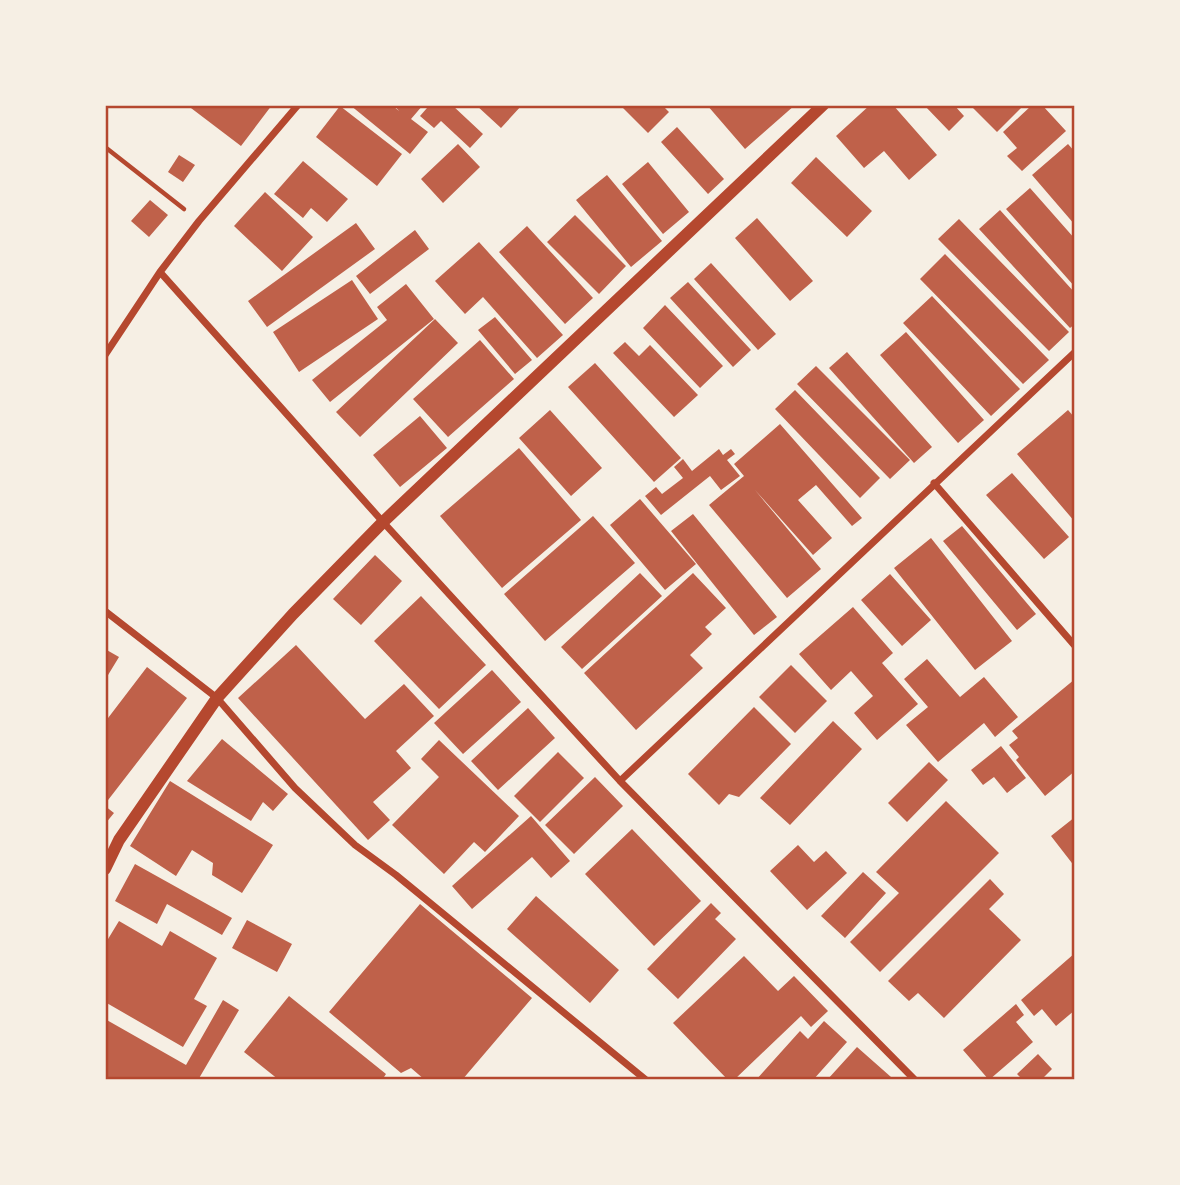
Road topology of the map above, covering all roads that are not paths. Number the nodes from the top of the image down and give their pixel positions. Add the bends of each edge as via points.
1 (298, 105) edge
2 (823, 105) edge
3 (160, 272) junction
4 (1075, 352) edge
5 (105, 355) edge
6 (934, 483) junction
7 (383, 522) junction
8 (105, 611) edge
9 (1075, 646) edge
10 (217, 698) junction
11 (620, 781) junction
12 (105, 869) edge
13 (646, 1080) edge
14 (915, 1080) edge

1 - 3 street
2 - 7 street
3 - 5 street
3 - 7 street
4 - 6 street
6 - 9 street
6 - 11 street
7 - 10 street
7 - 11 street
8 - 10 street
10 - 12 street via 119,840
10 - 13 street via 295,788 355,845
11 - 14 street

